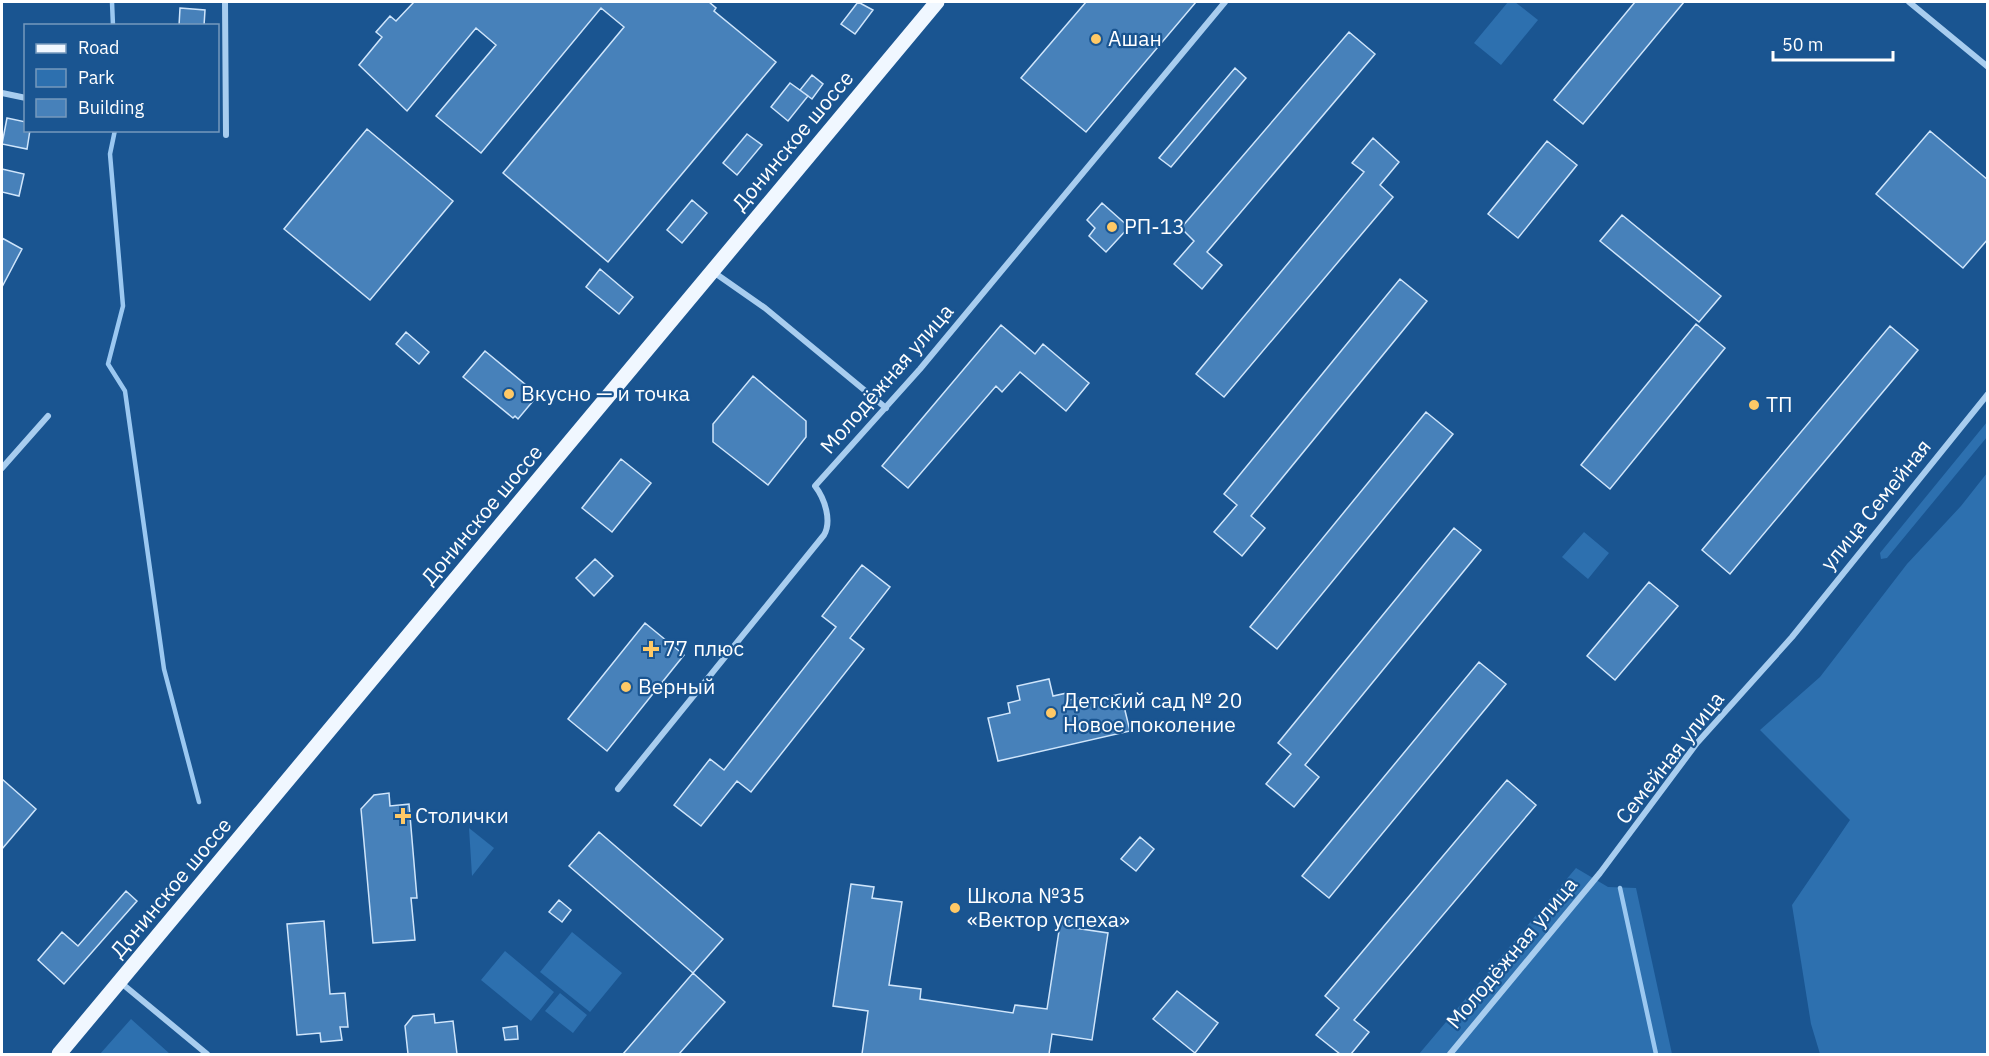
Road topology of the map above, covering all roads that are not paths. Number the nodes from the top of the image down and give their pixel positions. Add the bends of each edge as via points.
1 (225, 2) edge
2 (937, 2) edge
3 (1225, 2) edge
4 (1909, 2) edge
5 (1988, 67) edge
6 (2, 93) edge
7 (24, 98) edge
8 (226, 135) dead end
9 (712, 271) junction
10 (1988, 394) edge
11 (886, 408) junction
12 (48, 416) dead end
13 (2, 468) edge
14 (1791, 637) joint
15 (618, 789) dead end
16 (1600, 873) joint
17 (120, 981) junction
18 (59, 1054) edge
19 (207, 1054) edge
20 (1450, 1054) edge

1 - 8 street
2 - 9 main road, Донинское шоссе
3 - 11 street, Молодёжная улица
4 - 5 street
6 - 7 street
9 - 11 street via 765,308
9 - 17 main road, Донинское шоссе
10 - 14 street, улица Семейная
11 - 15 street, Молодёжная улица via 815,486 829,523 824,535
12 - 13 street
14 - 16 street, Семейная улица via 1697,743
16 - 20 street, Молодёжная улица
17 - 18 main road, Донинское шоссе
17 - 19 street

